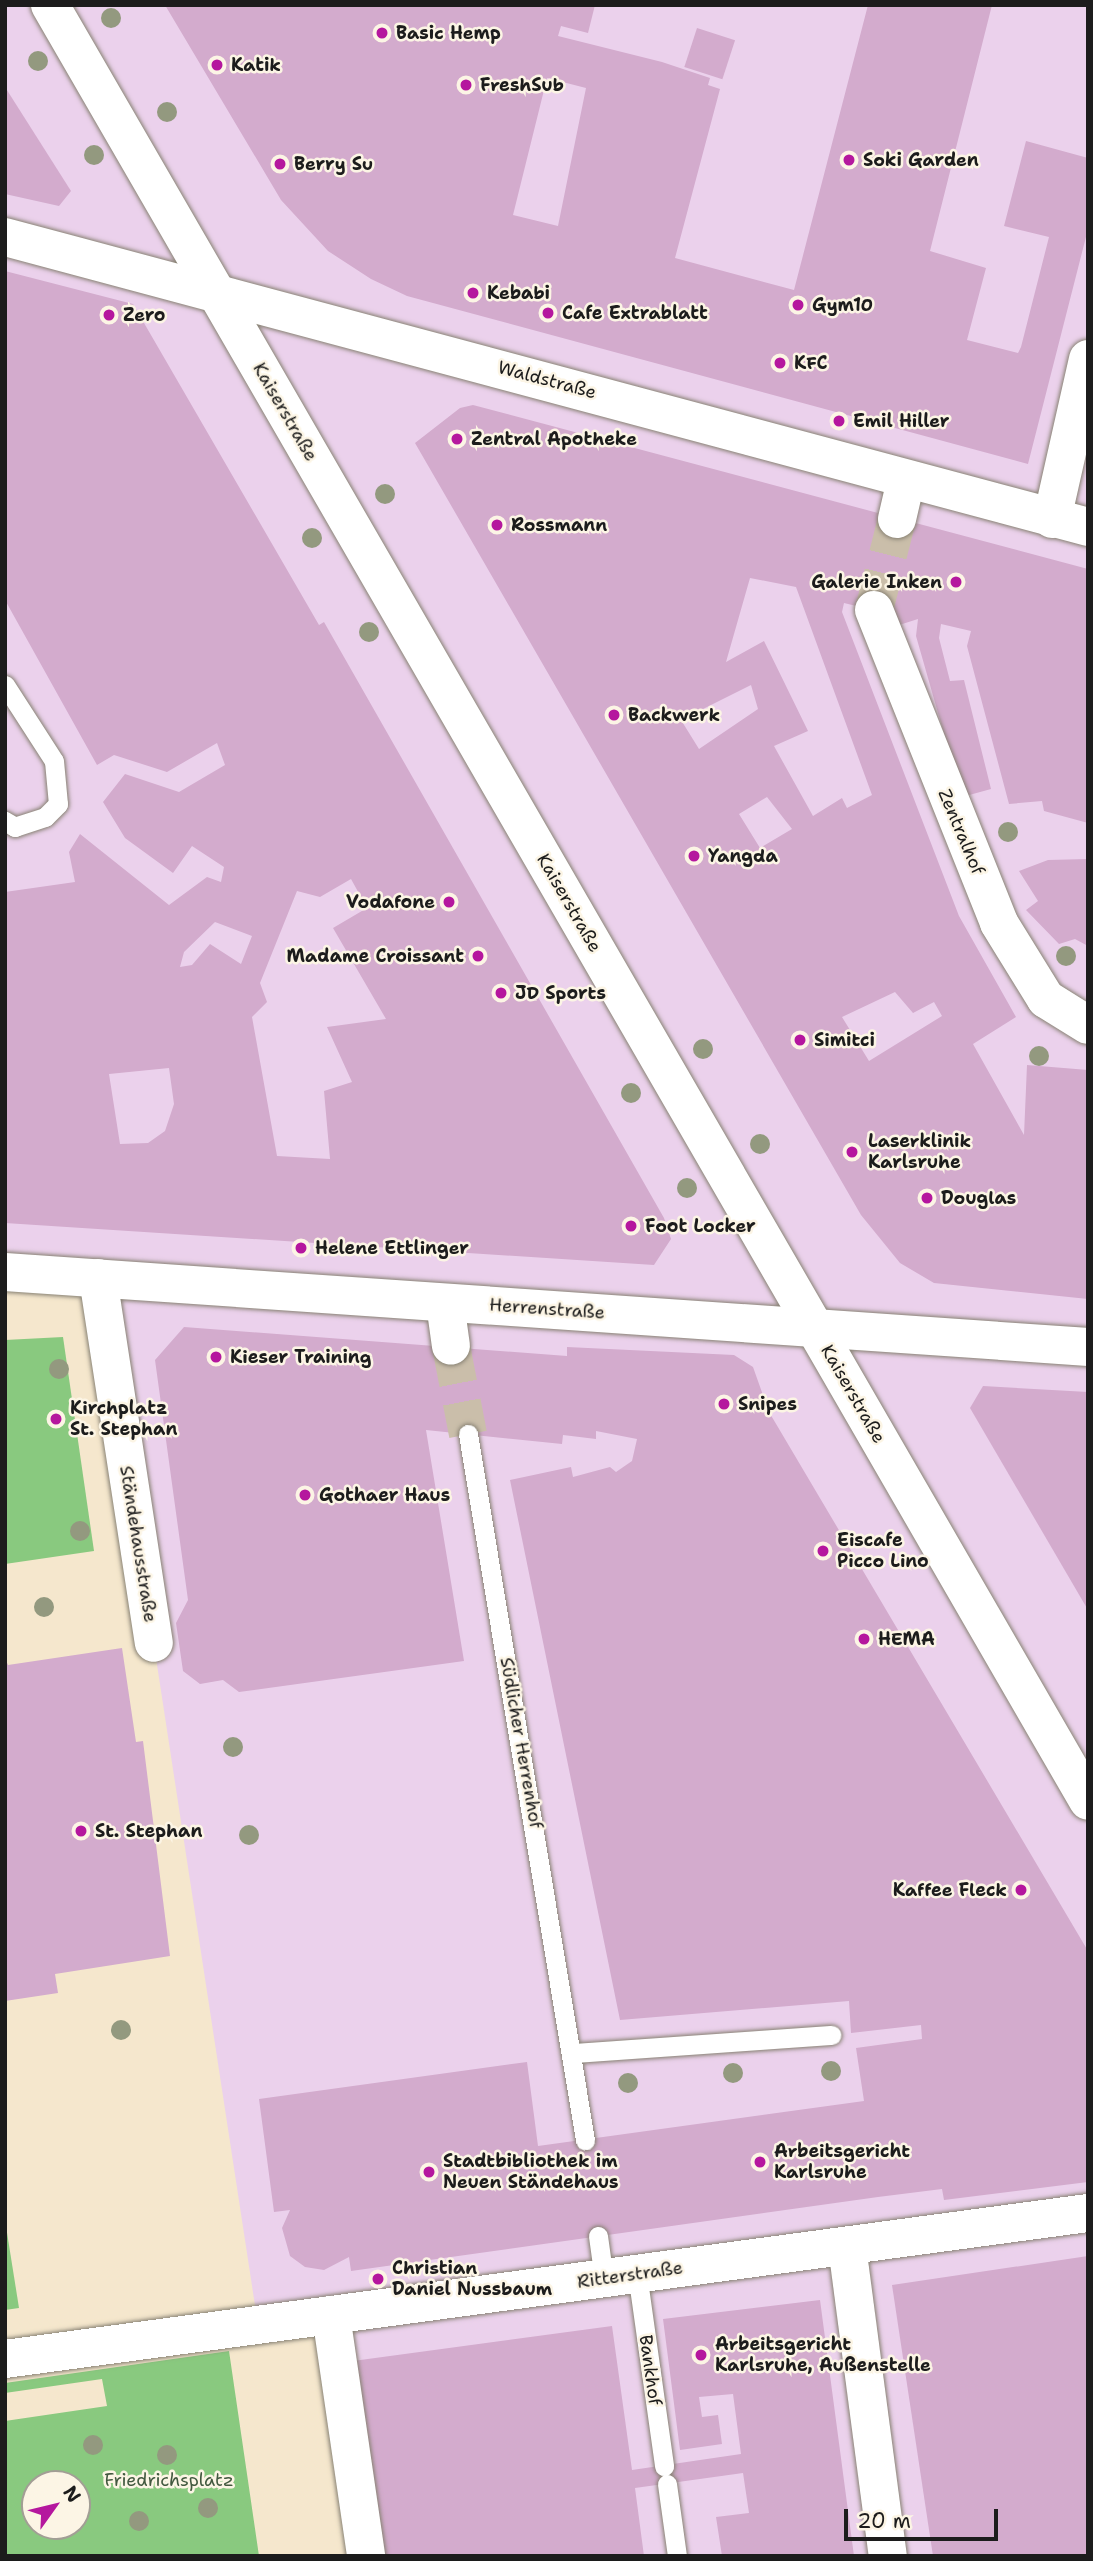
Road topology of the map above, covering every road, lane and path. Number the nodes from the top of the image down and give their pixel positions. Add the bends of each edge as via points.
1 (50, 5) edge
2 (5, 237) edge
3 (215, 292) junction
4 (1088, 359) edge
5 (906, 481) junction
6 (897, 519) tunnel mouth
7 (1070, 523) edge
8 (874, 611) tunnel mouth
9 (5, 685) edge
10 (5, 821) edge
11 (1088, 1025) edge
12 (5, 1272) edge
13 (98, 1278) junction
14 (446, 1303) junction
15 (815, 1329) junction
16 (451, 1346) tunnel mouth
17 (1088, 1347) edge
18 (468, 1434) tunnel mouth
19 (154, 1643) dead end
20 (1088, 1801) edge
21 (831, 2035) dead end
22 (573, 2053) junction
23 (585, 2140) dead end
24 (1088, 2213) edge
25 (598, 2236) dead end
26 (847, 2246) junction
27 (620, 2276) junction
28 (331, 2315) junction
29 (5, 2359) edge
30 (366, 2556) edge
31 (677, 2556) edge
32 (888, 2556) edge

1 - 3 street, Kaiserstraße
2 - 3 street, Waldstraße
3 - 5 street, Waldstraße
3 - 15 street, Kaiserstraße
4 - 7 street
5 - 6 street
5 - 7 street, Waldstraße
8 - 11 street, Zentralhof via 999,923 1046,999
9 - 10 lane via 54,761 58,804 25,824
12 - 13 street, Herrenstraße
13 - 14 street, Herrenstraße
13 - 19 street, Ständehausstraße
14 - 15 street, Herrenstraße
14 - 16 street
15 - 17 street, Herrenstraße
15 - 20 street, Kaiserstraße
18 - 22 lane, Südlicher Herrenhof
21 - 22 lane
22 - 23 lane, Südlicher Herrenhof
24 - 26 street, Ritterstraße
25 - 27 lane
26 - 27 street, Ritterstraße
26 - 32 street
27 - 28 street, Ritterstraße
27 - 31 lane, Bankhof via 666,2475
28 - 29 street, Ritterstraße
28 - 30 street

